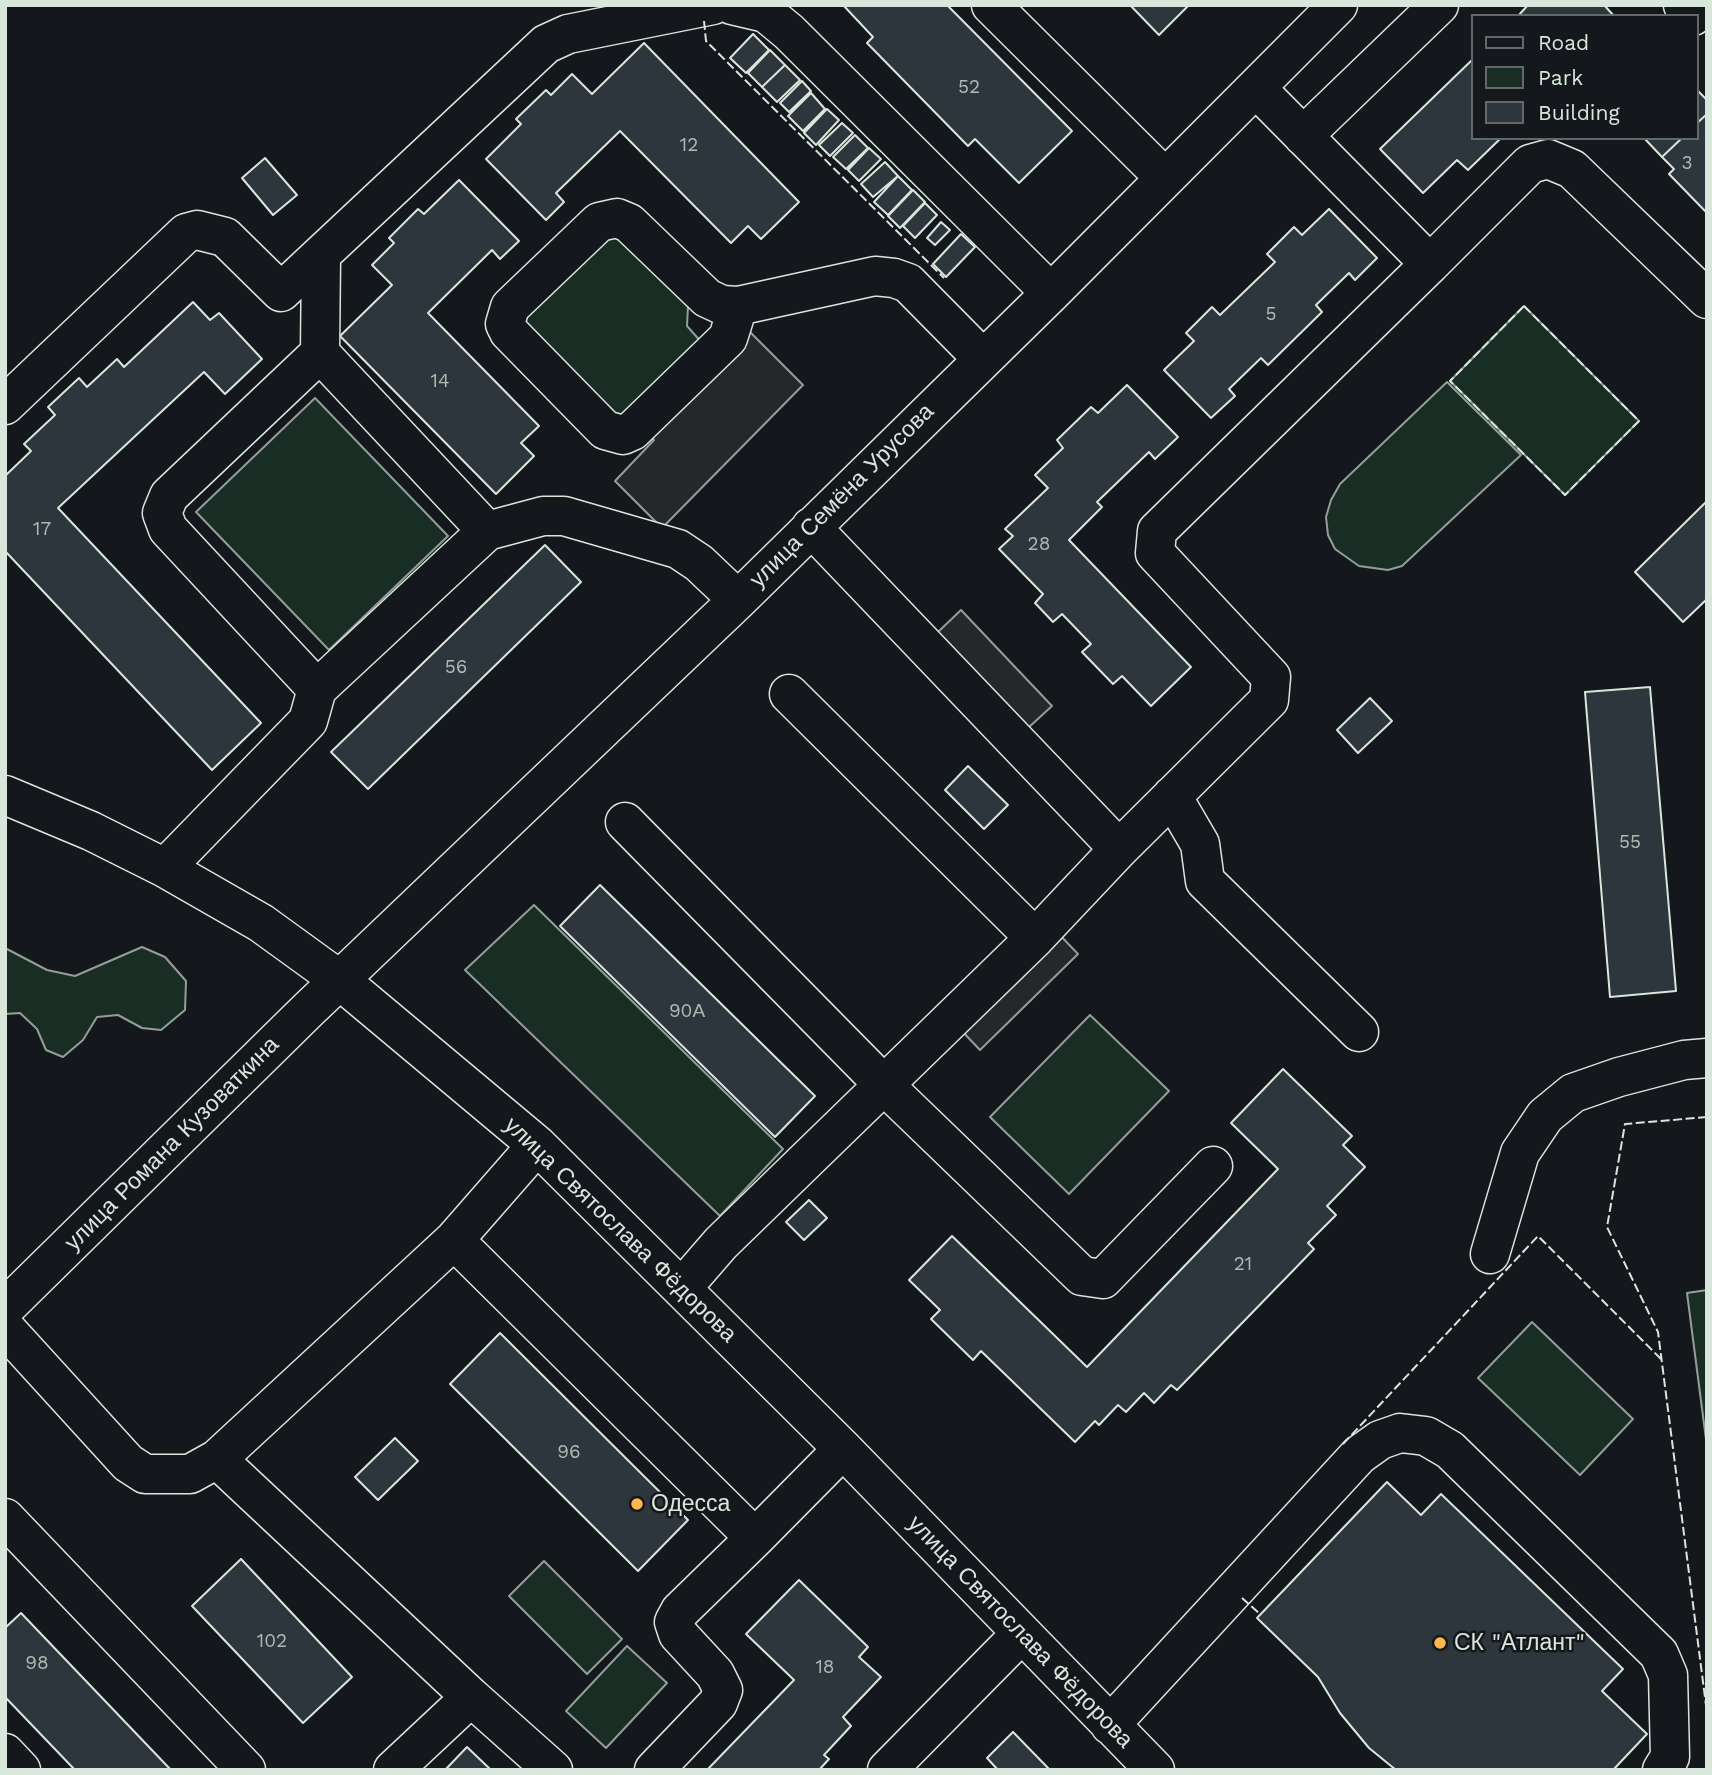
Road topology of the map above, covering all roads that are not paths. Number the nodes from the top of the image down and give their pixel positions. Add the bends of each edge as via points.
1 (713, 5) edge
2 (991, 5) edge
3 (1439, 5) edge
4 (757, 8) edge
5 (1317, 12) edge
6 (1256, 88) junction
7 (1303, 136) junction
8 (1165, 178) junction
9 (321, 256) junction
10 (1430, 264) junction
11 (281, 292) junction
12 (1051, 293) junction
13 (1707, 299) edge
14 (738, 306) junction
15 (320, 342) junction
16 (982, 358) junction
17 (5, 405) edge
18 (811, 527) junction
19 (487, 531) junction
20 (738, 600) junction
21 (317, 689) junction
22 (789, 694) dead end
23 (5, 795) edge
24 (1172, 796) junction
25 (625, 822) dead end
26 (1119, 849) junction
27 (165, 868) junction
28 (1035, 938) junction
29 (341, 981) junction
30 (1359, 1032) dead end
31 (1707, 1058) edge
32 (884, 1085) junction
33 (537, 1145) junction
34 (1213, 1166) dead end
35 (454, 1240) junction
36 (1490, 1254) dead end
37 (682, 1288) junction
38 (5, 1308) edge
39 (5, 1328) edge
40 (843, 1449) junction
41 (217, 1459) junction
42 (5, 1518) edge
43 (755, 1538) junction
44 (1021, 1634) junction
45 (471, 1696) junction
46 (1110, 1725) junction
47 (5, 1754) edge
48 (21, 1770) edge
49 (246, 1770) edge
50 (393, 1770) edge
51 (553, 1770) edge
52 (654, 1770) edge
53 (887, 1770) edge
54 (1155, 1770) edge
55 (1662, 1770) edge

1 - 9 street via 568,34 546,44
2 - 8 street
3 - 7 street
4 - 12 street via 789,32
5 - 6 street, улица Семёна Урусова
6 - 7 street
6 - 8 street, улица Семёна Урусова
7 - 10 street
8 - 12 street, улица Семёна Урусова
9 - 11 street
9 - 15 street
10 - 13 street via 1530,164 1548,159 1572,169
10 - 24 street via 1157,531 1155,553 1271,677 1269,700
11 - 15 street
11 - 17 street via 225,237 197,230 186,233
12 - 16 street, улица Семёна Урусова
14 - 14 street via 707,298 629,223 607,218 510,307 505,324 606,429 623,435 728,338
14 - 16 street via 875,276 894,278 908,283
15 - 19 street
15 - 21 street via 169,496 162,513 168,529
16 - 18 street, улица Семёна Урусова
18 - 20 street, улица Семёна Урусова
18 - 26 street
19 - 20 street via 542,516 564,516 678,549
19 - 21 street
20 - 29 street, улица Семёна Урусова
21 - 27 street via 308,721
22 - 28 street
23 - 27 street, улица Святослава Фёдорова
24 - 26 street
24 - 30 street via 1200,844 1205,881
25 - 32 street
26 - 28 street
27 - 29 street, улица Святослава Фёдорова via 261,923
28 - 32 street
29 - 33 street, улица Святослава Фёдорова
29 - 38 street, улица Романа Кузоваткина
31 - 36 street via 1645,1070 1573,1093 1545,1116 1520,1153
32 - 34 street via 1082,1276 1103,1279
32 - 37 street via 721,1243
33 - 35 street
33 - 37 street, улица Святослава Фёдорова
35 - 41 street
35 - 43 street
37 - 40 street, улица Святослава Фёдорова
39 - 41 street via 128,1463 145,1474 190,1474
40 - 43 street
40 - 44 street, улица Святослава Фёдорова
41 - 45 street
42 - 49 street
43 - 52 street via 674,1622 678,1634 716,1674 723,1690 718,1703
44 - 46 street, улица Святослава Фёдорова
44 - 53 street
45 - 50 street
45 - 51 street
46 - 54 street, улица Святослава Фёдорова
46 - 55 street via 1359,1455 1400,1433 1426,1436 1450,1450 1659,1654 1668,1675 1670,1757
47 - 48 street

